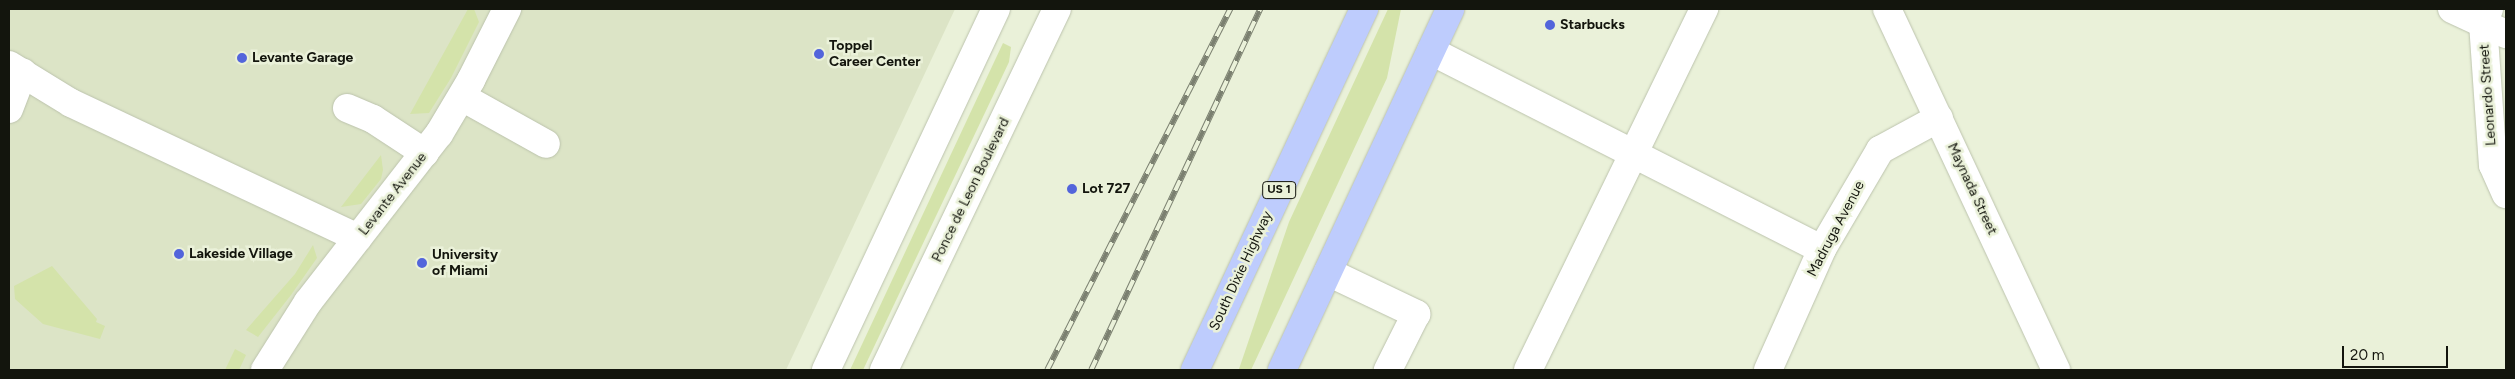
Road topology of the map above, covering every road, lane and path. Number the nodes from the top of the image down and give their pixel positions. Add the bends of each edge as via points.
1 (507, 9) edge
2 (996, 9) edge
3 (1057, 9) edge
4 (1364, 9) edge
5 (1450, 9) edge
6 (1704, 9) edge
7 (1887, 9) edge
8 (2452, 9) edge
9 (2492, 22) edge
10 (1430, 51) junction
11 (16, 69) edge
12 (462, 97) junction
13 (348, 108) dead end
14 (9, 109) edge
15 (1939, 118) junction
16 (546, 144) dead end
17 (425, 153) junction
18 (1633, 154) junction
19 (2506, 194) edge
20 (358, 238) junction
21 (1822, 249) junction
22 (1328, 272) junction
23 (265, 370) edge
24 (826, 370) edge
25 (884, 370) edge
26 (1195, 370) edge
27 (1282, 370) edge
28 (1388, 370) edge
29 (1528, 370) edge
30 (1768, 370) edge
31 (2056, 370) edge

1 - 12 street, Levante Avenue
2 - 24 street
3 - 25 street, Ponce de Leon Boulevard
4 - 26 highway, South Dixie Highway / US 1
5 - 10 highway
6 - 18 street
7 - 15 street, Maynada Street
8 - 9 street
9 - 19 street, Leonardo Street via 2494,165
10 - 18 street
10 - 22 highway
11 - 14 street
11 - 20 street via 70,103
12 - 16 street
12 - 17 street, Levante Avenue
13 - 17 street via 373,119
15 - 21 street, Madruga Avenue via 1880,150
15 - 31 street, Maynada Street
17 - 20 street, Levante Avenue
18 - 21 street
18 - 29 street
20 - 23 street, Levante Avenue via 308,302
21 - 30 street, Madruga Avenue
22 - 27 highway
22 - 28 street via 1416,314

